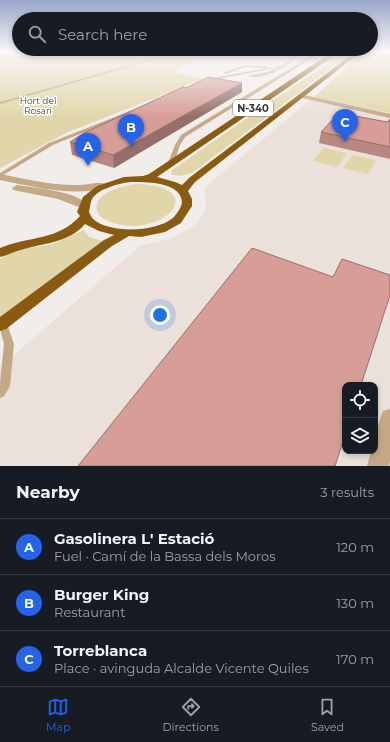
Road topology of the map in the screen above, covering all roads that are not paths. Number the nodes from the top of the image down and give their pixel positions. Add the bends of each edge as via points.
1 (103, 74) edge
2 (222, 74) edge
3 (247, 74) edge
4 (266, 74) edge
5 (284, 74) edge
6 (304, 74) edge
7 (330, 74) edge
8 (218, 78) junction
9 (209, 81) junction
10 (202, 84) edge
11 (297, 98) junction
12 (0, 103) edge
13 (137, 109) edge
14 (390, 116) edge
15 (170, 163) junction
16 (0, 176) edge
17 (144, 179) junction
18 (0, 185) edge
19 (104, 186) junction
20 (182, 191) junction
21 (85, 212) junction
22 (126, 234) junction
23 (0, 253) edge
24 (2, 324) edge
25 (0, 393) edge
26 (390, 418) edge
27 (378, 466) edge

1 - 12 lane
2 - 8 lane
3 - 8 lane
4 - 9 lane
5 - 15 lane via 183,136
6 - 15 highway, N-340
7 - 11 highway, N-340
8 - 9 lane
9 - 10 lane
11 - 14 street
11 - 20 highway, N-340 via 192,180
13 - 16 lane via 51,144
15 - 17 highway, N-340
16 - 19 street via 66,188 91,189
17 - 19 highway, N-340
17 - 20 highway, N-340 via 166,182
18 - 21 street via 70,199 78,202
19 - 21 highway, N-340 via 90,195
20 - 22 highway via 188,204 179,219 156,230
21 - 22 highway via 91,224 100,229
21 - 23 highway, N-340 via 81,224 59,236 50,240 22,244
22 - 24 highway via 108,243
24 - 25 lane via 9,344 5,386
26 - 27 street

